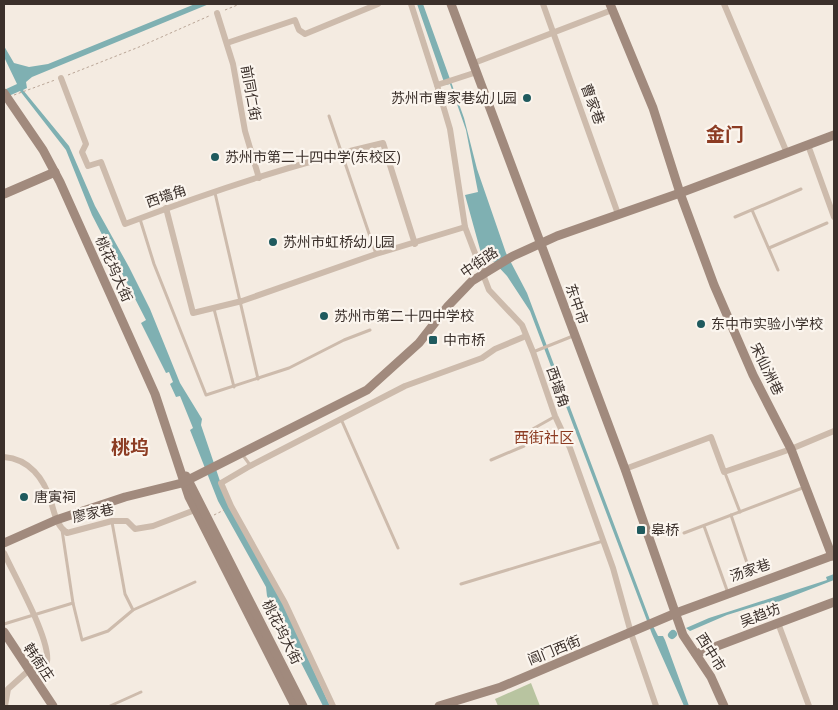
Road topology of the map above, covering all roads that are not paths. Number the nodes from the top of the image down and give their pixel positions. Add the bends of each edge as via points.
1 (378, 4) edge
2 (411, 4) edge
3 (451, 4) edge
4 (543, 4) edge
5 (724, 4) edge
6 (611, 7) edge
7 (216, 13) road end
8 (553, 33) junction
9 (227, 43) junction
10 (475, 68) junction
11 (61, 78) road end
12 (439, 84) junction
13 (7, 96) edge
14 (329, 116) dead end
15 (834, 135) edge
16 (808, 145) junction
17 (342, 152) junction
18 (787, 153) junction
19 (56, 172) junction
20 (258, 178) junction
21 (801, 189) dead end
22 (214, 192) junction
23 (680, 193) junction
24 (4, 194) edge
25 (166, 208) junction
26 (752, 210) junction
27 (618, 214) junction
28 (735, 217) dead end
29 (834, 217) edge
30 (140, 218) junction
31 (828, 223) dead end
32 (465, 227) junction
33 (540, 242) junction
34 (415, 244) junction
35 (769, 248) junction
36 (376, 254) junction
37 (487, 270) junction
38 (778, 270) dead end
39 (242, 301) junction
40 (214, 310) junction
41 (370, 330) dead end
42 (526, 336) junction
43 (574, 336) junction
44 (536, 351) junction
45 (258, 379) junction
46 (234, 387) junction
47 (555, 416) junction
48 (341, 419) junction
49 (834, 431) edge
50 (791, 449) junction
51 (242, 454) junction
52 (4, 457) edge
53 (491, 460) dead end
54 (250, 466) junction
55 (625, 469) junction
56 (724, 472) junction
57 (185, 481) junction
58 (806, 487) junction
59 (195, 510) junction
60 (740, 512) junction
61 (731, 515) junction
62 (56, 520) junction
63 (112, 521) junction
64 (704, 526) junction
65 (62, 529) junction
66 (684, 533) dead end
67 (603, 541) junction
68 (4, 543) edge
69 (398, 548) dead end
70 (4, 553) edge
71 (833, 555) edge
72 (748, 566) dead end
73 (195, 582) dead end
74 (461, 584) dead end
75 (728, 593) junction
76 (834, 602) edge
77 (72, 603) junction
78 (133, 610) junction
79 (676, 613) junction
80 (33, 616) junction
81 (778, 623) junction
82 (4, 624) edge
83 (4, 632) edge
84 (631, 633) junction
85 (696, 654) junction
86 (28, 671) junction
87 (141, 692) dead end
88 (5, 706) edge
89 (53, 706) edge
90 (110, 706) edge
91 (295, 706) edge
92 (303, 706) edge
93 (333, 706) edge
94 (439, 706) edge
95 (656, 706) edge
96 (724, 706) edge
97 (809, 706) edge

1 - 9 street via 305,34 299,30 295,20
2 - 12 street, 西墙角
3 - 10 main road, 东中市
4 - 8 street, 曹家巷
5 - 18 street
6 - 8 street
6 - 23 main road via 654,108
7 - 9 street, 前同仁街
8 - 10 street
8 - 27 street, 曹家巷
9 - 20 street, 前同仁街
10 - 12 street
10 - 33 main road, 东中市
11 - 30 street, 西墙角 via 86,144 82,152 88,166 101,162 125,224
12 - 32 street, 西墙角 via 450,129
13 - 19 main road, 桃花坞大街
14 - 17 lane
15 - 16 main road, 中街路
16 - 18 main road, 中街路
16 - 29 street
17 - 20 street, 西墙角
17 - 34 street, 西墙角 via 384,143
17 - 36 lane
18 - 23 main road, 中街路
19 - 24 main road
19 - 57 main road, 桃花坞大街 via 150,381
20 - 22 street, 西墙角
21 - 26 lane
22 - 25 street, 西墙角
22 - 39 lane
23 - 27 main road, 中街路
23 - 50 main road, 宋仙洲巷 via 714,286
25 - 30 street, 西墙角
25 - 40 street via 194,313
26 - 28 lane
26 - 35 lane
27 - 33 main road, 中街路
30 - 46 lane via 154,264 206,395
31 - 35 lane
32 - 34 street
32 - 37 street, 西墙角
33 - 37 main road, 中街路
33 - 43 main road, 东中市
34 - 36 street
35 - 38 lane
36 - 39 street
37 - 42 street, 西墙角 via 489,290 522,325
37 - 51 main road, 中街路 via 448,306 419,343 379,380 341,404
39 - 40 street
39 - 45 lane
40 - 46 lane
41 - 45 lane
42 - 44 street, 西墙角
42 - 48 street via 482,358 405,386
43 - 44 lane
43 - 55 main road, 东中市
44 - 47 street, 西墙角
45 - 46 lane
47 - 53 lane via 522,435 524,446
47 - 67 street, 西墙角 via 570,448
48 - 54 street
48 - 69 lane
49 - 50 street
50 - 56 street
50 - 58 main road, 宋仙洲巷
51 - 54 lane
51 - 57 main road, 中街路
52 - 62 street via 29,465 43,482
54 - 93 street via 221,483 285,603
55 - 56 street via 711,437
55 - 79 main road, 东中市
56 - 60 lane
57 - 59 main road, 桃花坞大街
57 - 62 main road, 廖家巷
57 - 92 main road, 桃花坞大街
58 - 60 lane
58 - 71 main road, 宋仙洲巷
59 - 63 street, 廖家巷 via 153,526 135,529 127,520
59 - 91 main road, 桃花坞大街
60 - 61 lane
61 - 64 lane
61 - 72 lane
62 - 65 street, 廖家巷
62 - 68 main road, 廖家巷
63 - 65 street, 廖家巷 via 66,533
63 - 78 lane via 125,594
64 - 66 lane
64 - 75 lane
65 - 77 lane
67 - 74 lane
67 - 84 street, 西墙角
70 - 80 street
71 - 75 main road, 汤家巷
73 - 78 lane
75 - 79 main road, 汤家巷
76 - 81 main road, 吴趋坊
77 - 78 lane via 82,640 108,631
77 - 80 lane
79 - 84 main road, 阊门西街
79 - 85 main road, 西中市 via 683,635
80 - 82 lane
80 - 86 street via 48,658 47,662
81 - 85 main road, 吴趋坊
81 - 97 street
83 - 86 main road, 韩衙庄
84 - 94 main road, 阊门西街 via 501,686
84 - 95 street, 西墙角
85 - 96 main road, 西中市
86 - 88 street via 8,689
86 - 89 main road, 韩衙庄
87 - 90 lane

